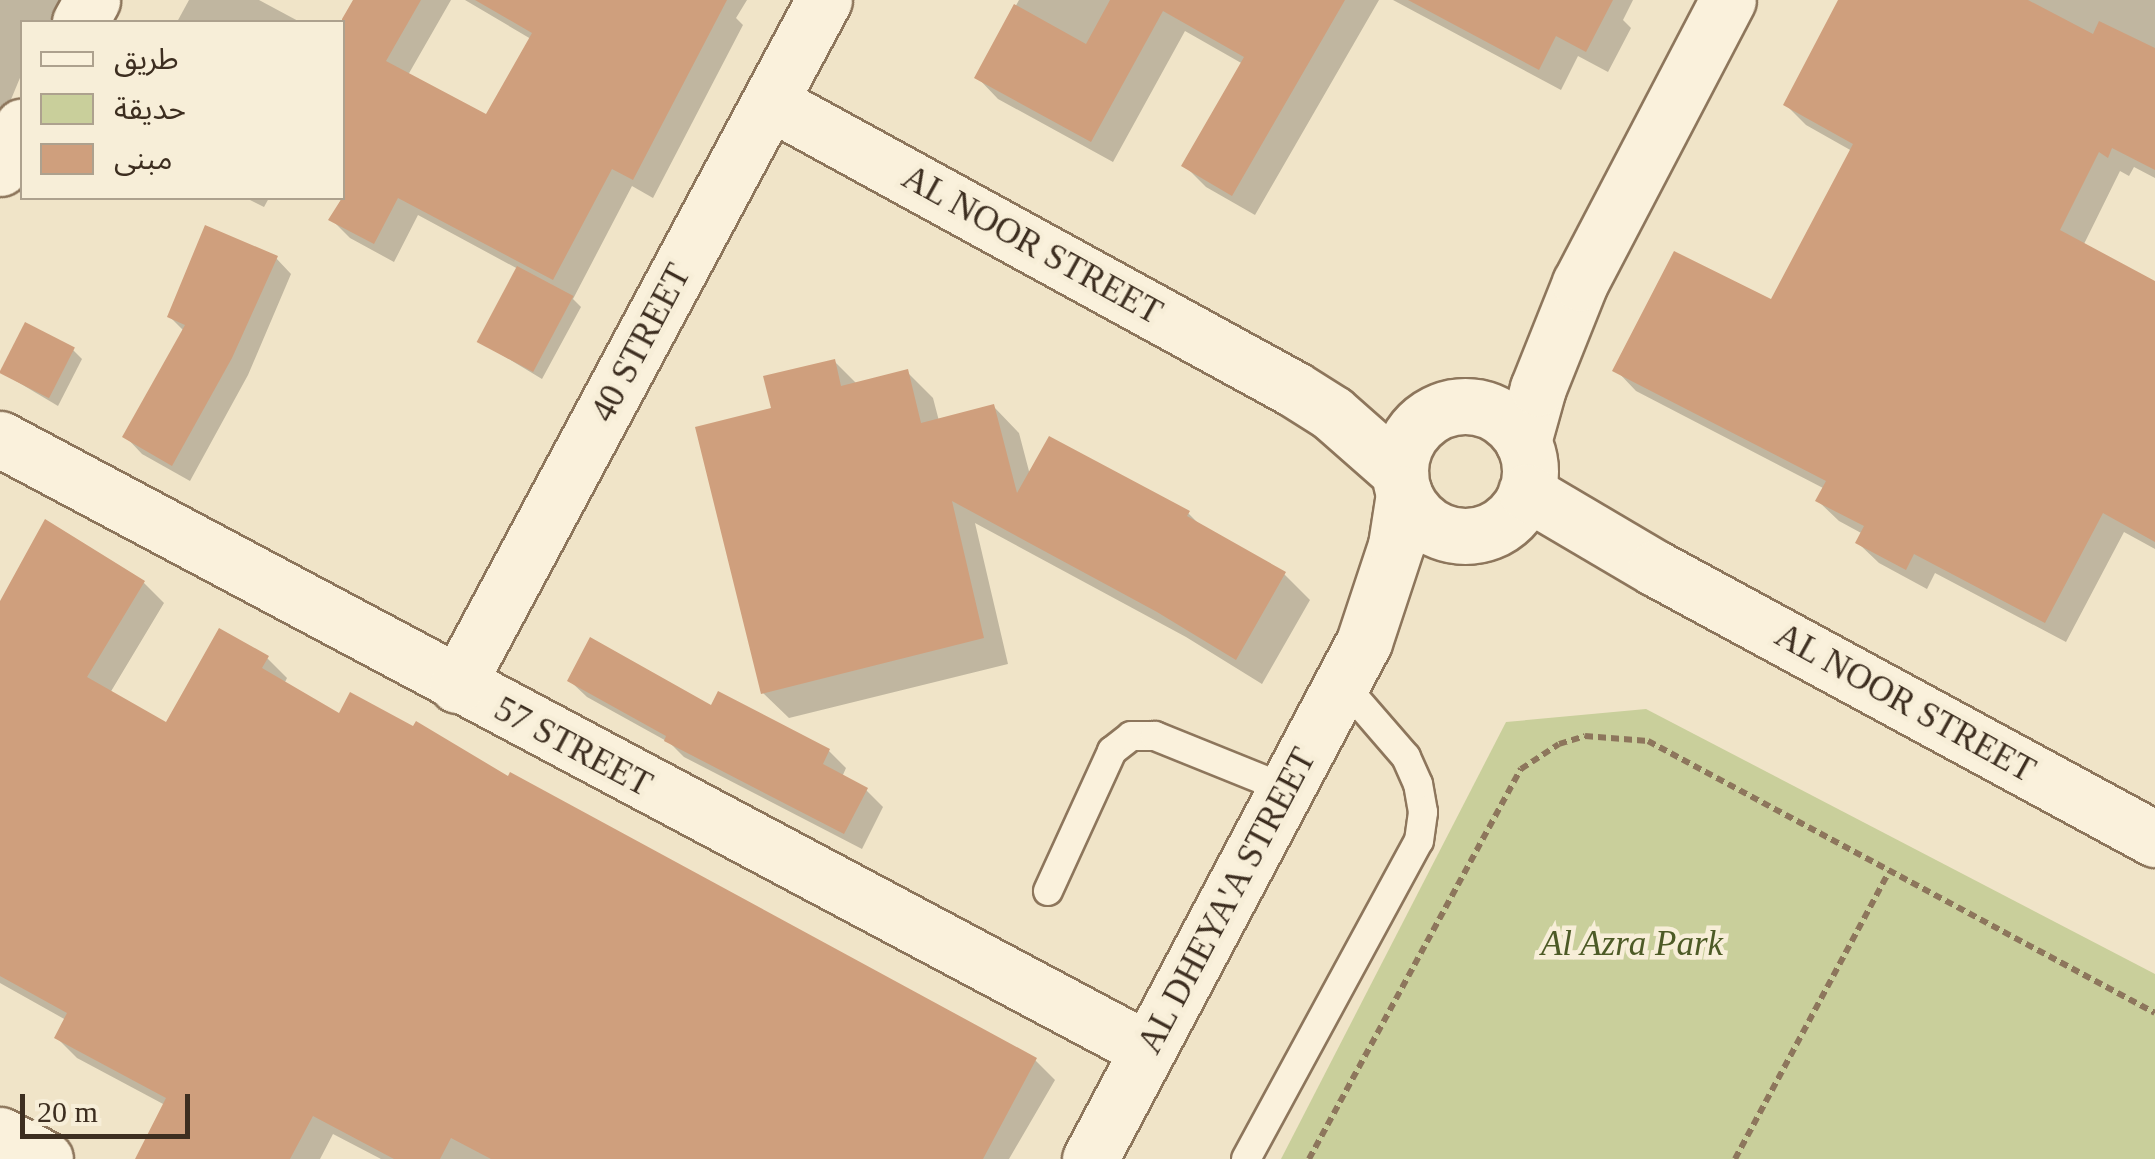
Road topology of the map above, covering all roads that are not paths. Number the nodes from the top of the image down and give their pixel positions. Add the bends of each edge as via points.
1 (824, 0) edge
2 (1728, 0) edge
3 (770, 102) junction
4 (20, 130) edge
5 (0, 168) edge
6 (1580, 283) junction
7 (1294, 389) junction
8 (1481, 408) junction
9 (1422, 421) junction
10 (0, 439) edge
11 (1402, 483) junction
12 (1506, 499) junction
13 (1353, 663) junction
14 (457, 686) junction
15 (1286, 788) junction
16 (2155, 839) edge
17 (1048, 891) dead end
18 (1148, 1050) junction
19 (0, 1135) edge
20 (45, 1159) edge
21 (1090, 1159) edge
22 (1246, 1159) edge

1 - 3 street, 40 STREET
2 - 6 street
3 - 7 street, AL NOOR STREET
3 - 14 street, 40 STREET
4 - 5 street
6 - 8 street
6 - 12 street via 1551,352
7 - 9 street, AL NOOR STREET
7 - 11 street, AL NOOR STREET via 1332,413
8 - 9 street via 1440,411
8 - 12 street via 1512,427
9 - 11 street via 1410,436
10 - 14 street, 57 STREET
11 - 12 street via 1416,514 1454,536
11 - 13 street, AL DHEYA'A STREET via 1396,546
12 - 13 street, AL DHEYA'A STREET via 1434,564
12 - 16 street, AL NOOR STREET via 1655,568
13 - 15 street, AL DHEYA'A STREET
13 - 22 lane via 1418,784 1418,841
14 - 18 street, 57 STREET
15 - 17 lane via 1155,736 1131,736 1112,751
15 - 18 street, AL DHEYA'A STREET
18 - 21 street, AL DHEYA'A STREET
19 - 20 street

